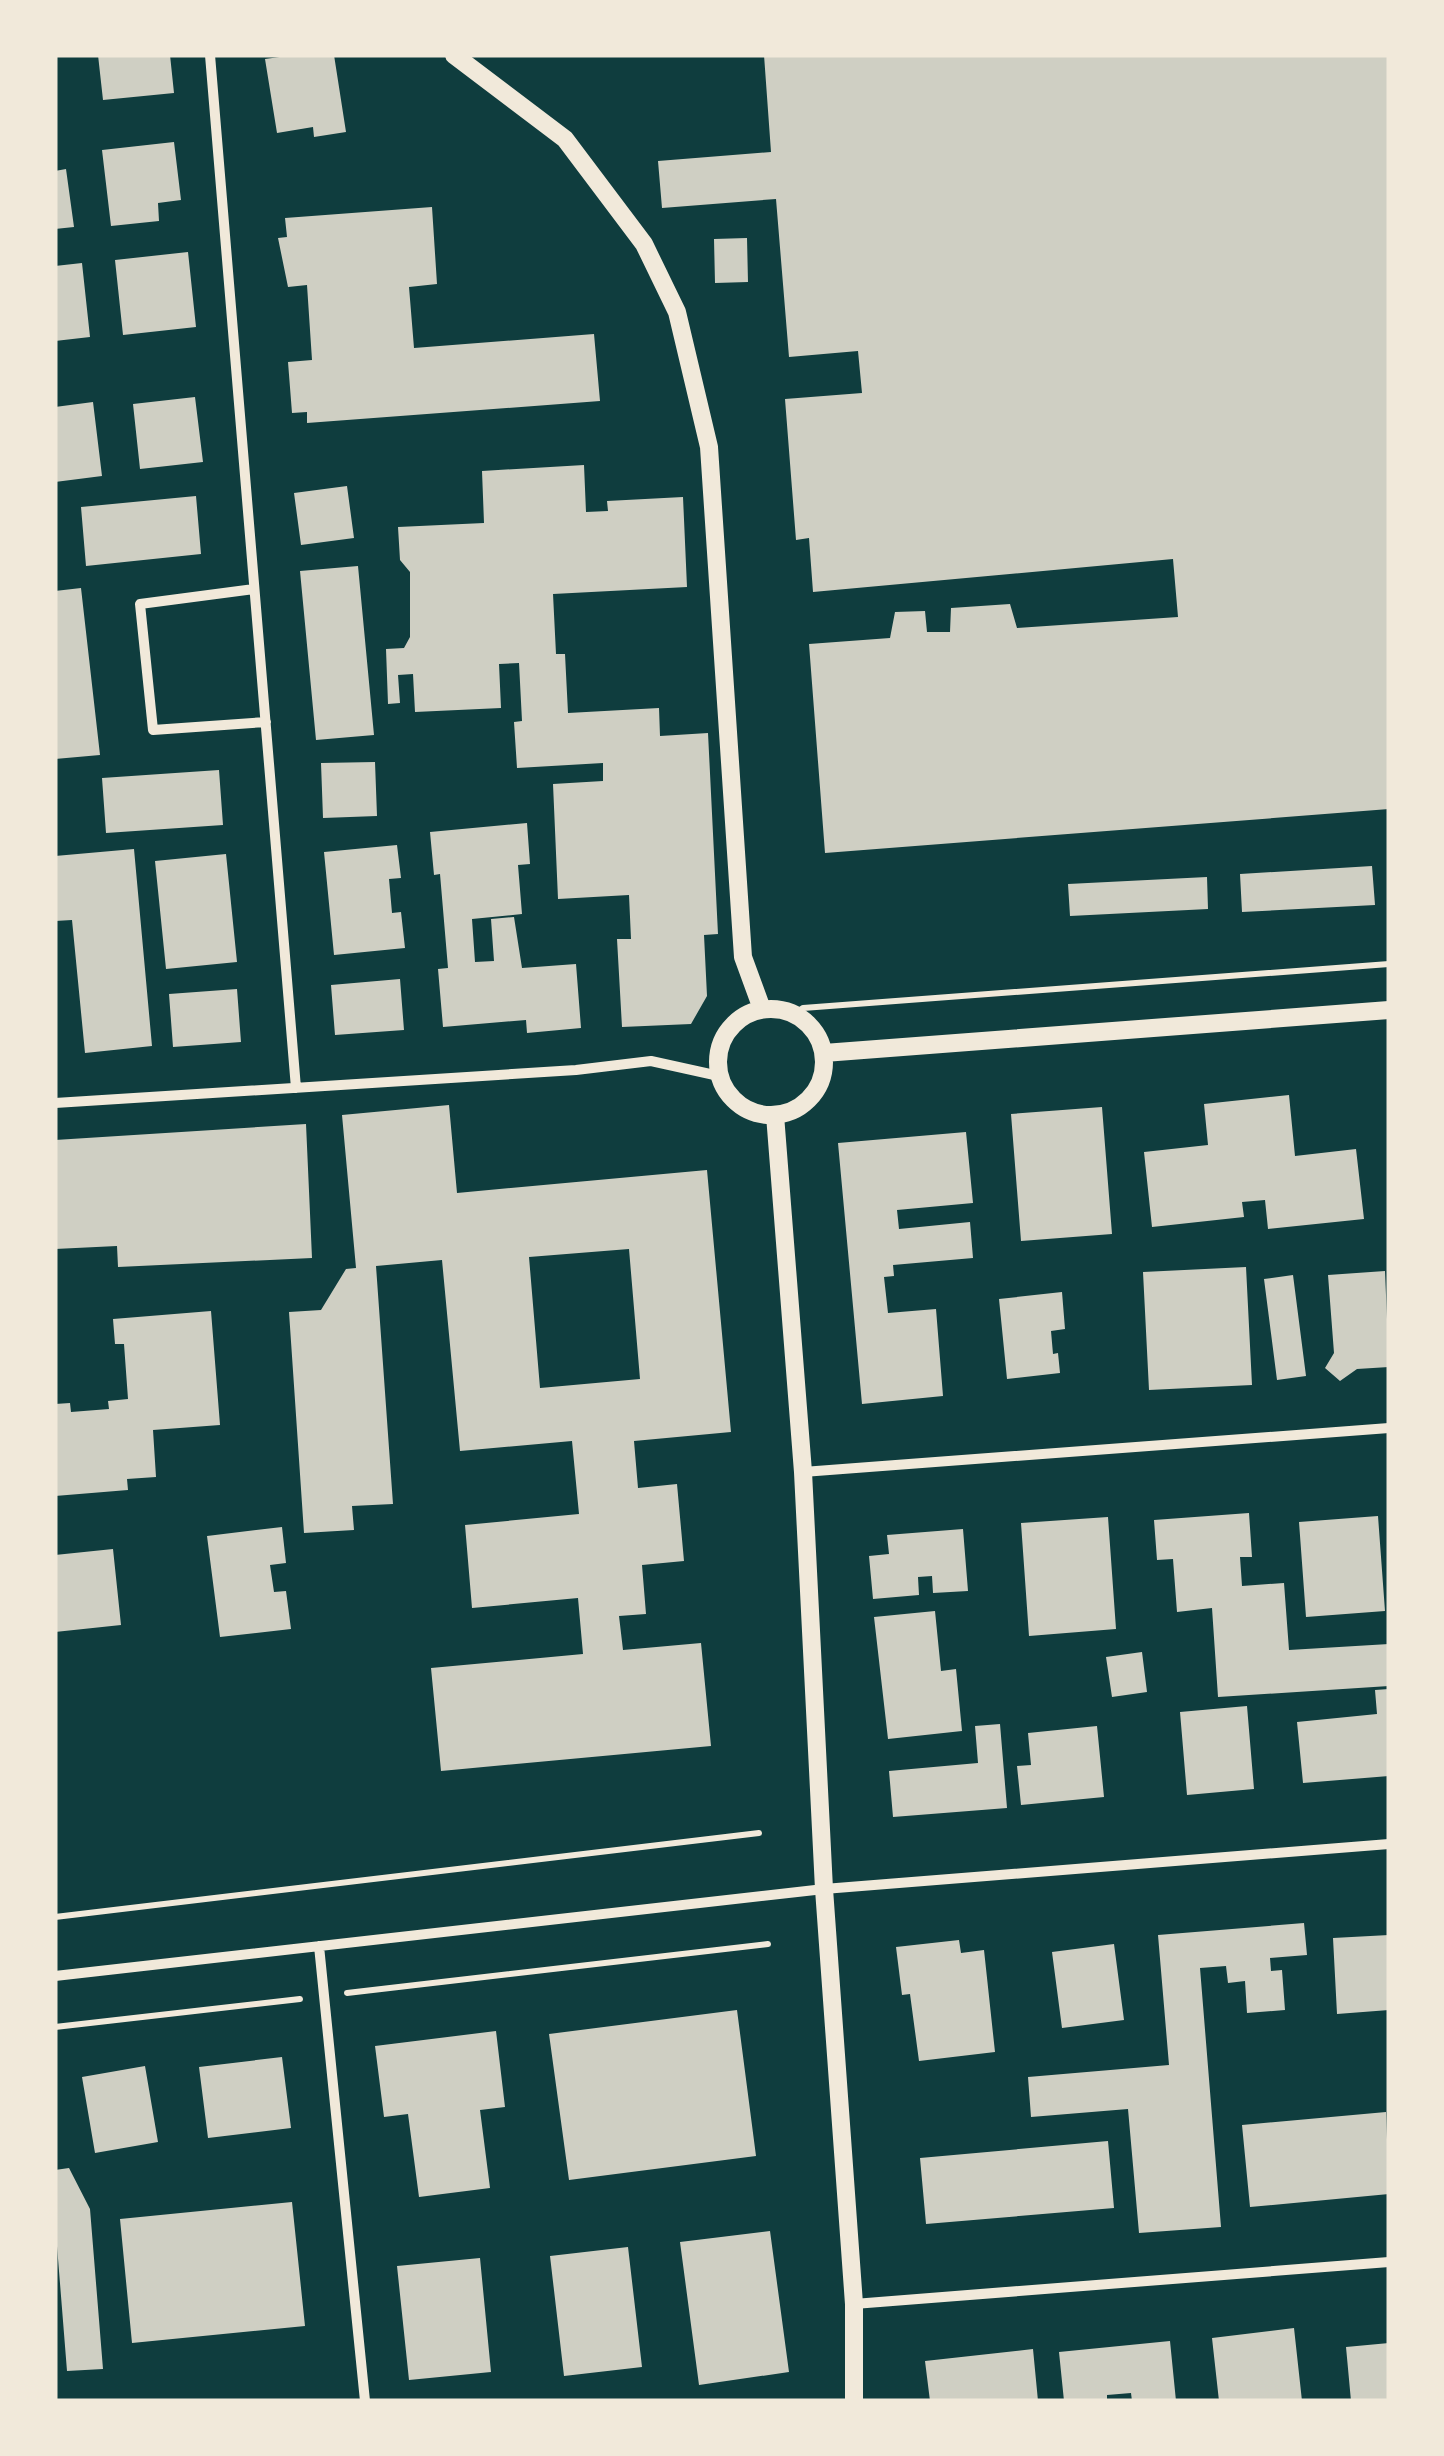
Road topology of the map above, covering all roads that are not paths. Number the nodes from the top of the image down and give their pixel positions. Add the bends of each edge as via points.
1 (210, 55) edge
2 (454, 55) edge
3 (254, 589) junction
4 (266, 722) junction
5 (762, 1009) junction
6 (1389, 1010) edge
7 (824, 1053) junction
8 (720, 1076) junction
9 (296, 1088) junction
10 (55, 1103) edge
11 (776, 1115) junction
12 (1389, 1428) edge
13 (804, 1472) junction
14 (1389, 1844) edge
15 (824, 1890) junction
16 (319, 1946) junction
17 (55, 1976) edge
18 (1389, 2262) edge
19 (854, 2304) junction
20 (365, 2401) edge
21 (854, 2401) edge

1 - 3 street
2 - 5 street via 565,140 644,244 677,312 710,446 742,956
3 - 4 street
3 - 4 street via 140,604 153,730
4 - 9 street
5 - 7 street via 795,1014 809,1024
5 - 8 street via 730,1028 716,1057
6 - 7 street
7 - 11 street via 814,1095
8 - 9 street via 651,1061
8 - 11 street via 746,1110
9 - 10 street
11 - 13 street
12 - 13 street
13 - 15 street
14 - 15 street
15 - 16 street
15 - 19 street
16 - 17 street
16 - 20 street
18 - 19 street
19 - 21 street

